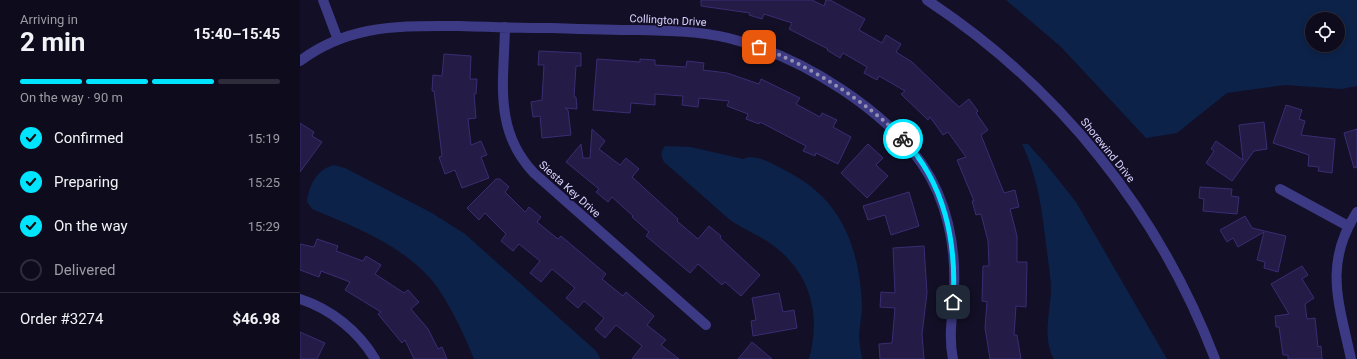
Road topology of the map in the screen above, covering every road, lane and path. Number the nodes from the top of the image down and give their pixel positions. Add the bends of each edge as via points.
1 (323, 0) edge
2 (928, 0) edge
3 (505, 27) junction
4 (338, 40) junction
5 (300, 61) edge
6 (1280, 189) dead end
7 (1357, 212) edge
8 (1348, 226) junction
9 (300, 299) edge
10 (706, 325) dead end
11 (375, 359) edge
12 (952, 359) edge
13 (1215, 359) edge
14 (1351, 359) edge

1 - 4 street
2 - 13 street, Shorewind Drive via 984,40 1019,70 1063,114 1114,174 1165,252
3 - 4 street, Collington Drive via 394,27 366,31
3 - 10 street, Siesta Key Drive via 503,108 510,137 520,156 534,173
3 - 12 street, Collington Drive via 685,32 738,40 799,64 868,107 894,129 924,166 937,190 946,216 954,261 950,332
4 - 5 street, Collington Drive
6 - 8 street
7 - 8 street
8 - 14 street via 1340,247 1336,276 1337,293
9 - 11 street via 342,322 357,335

